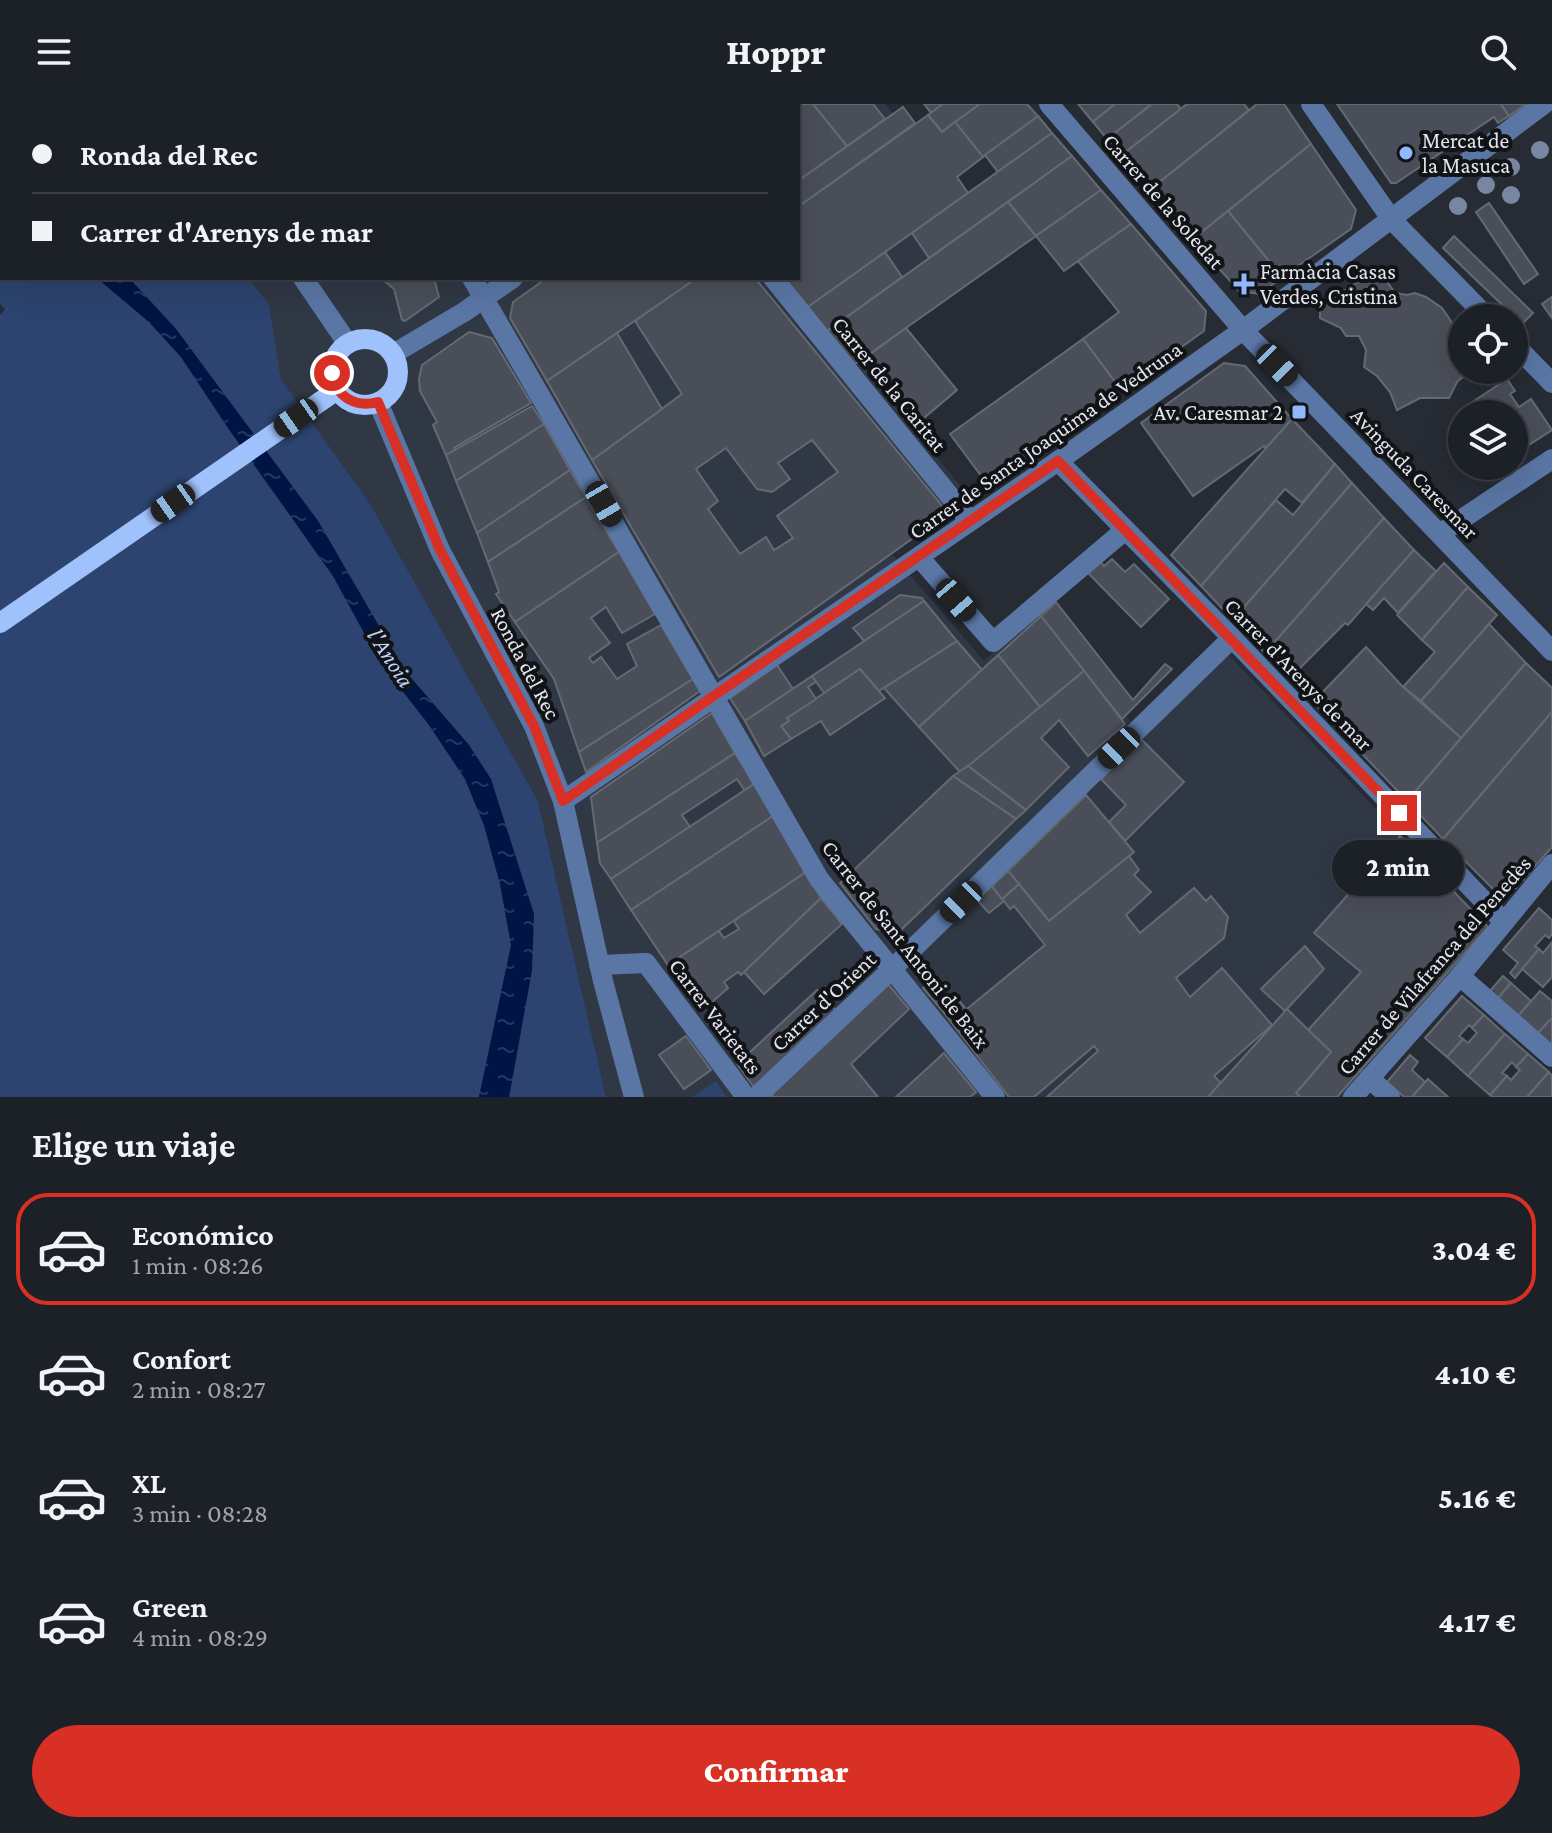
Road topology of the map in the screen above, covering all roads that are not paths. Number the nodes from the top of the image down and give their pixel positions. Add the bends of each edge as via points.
1 (1049, 104) edge
2 (1311, 104) edge
3 (1544, 104) edge
4 (1392, 220) junction
5 (304, 280) edge
6 (473, 280) edge
7 (510, 280) edge
8 (775, 280) edge
9 (484, 298) junction
10 (1474, 304) edge
11 (1243, 330) junction
12 (348, 344) junction
13 (393, 354) junction
14 (1528, 358) edge
15 (1552, 383) edge
16 (337, 390) junction
17 (378, 402) junction
18 (1552, 459) edge
19 (1058, 461) junction
20 (970, 521) junction
21 (1125, 530) junction
22 (1441, 533) junction
23 (919, 557) junction
24 (0, 623) edge
25 (1232, 638) junction
26 (1552, 651) edge
27 (715, 695) junction
28 (563, 801) junction
29 (1551, 867) edge
30 (1504, 922) junction
31 (599, 965) junction
32 (893, 968) junction
33 (1460, 976) junction
34 (1552, 1057) edge
35 (1369, 1078) junction
36 (992, 1096) edge
37 (634, 1097) edge
38 (746, 1097) edge
39 (756, 1097) edge
40 (1353, 1097) edge
41 (1390, 1097) edge

1 - 11 street, Carrer de la Soledat
2 - 4 street
3 - 4 street, Carrer de Santa Joaquima de Vedruna
4 - 10 street
4 - 11 street, Carrer de Santa Joaquima de Vedruna
5 - 12 street
6 - 9 street, Carrer de Sant Antoni de Baix
7 - 9 street
8 - 20 street, Carrer de la Caritat
9 - 13 street
9 - 27 street, Carrer de Sant Antoni de Baix
11 - 19 street, Carrer de Santa Joaquima de Vedruna
11 - 22 street, Avinguda Caresmar
12 - 13 main road via 372,340
12 - 16 main road via 333,364
13 - 17 main road via 397,381
14 - 15 street
16 - 17 main road via 356,403
16 - 24 main road
17 - 28 street, Ronda del Rec via 440,550 534,726
18 - 22 street
19 - 20 street, Carrer de Santa Joaquima de Vedruna
19 - 21 street, Carrer d'Arenys de mar
20 - 23 street, Carrer de Santa Joaquima de Vedruna
21 - 23 street via 993,642
21 - 25 street, Carrer d'Arenys de mar
22 - 26 street, Avinguda Caresmar
23 - 27 street, Carrer de Santa Joaquima de Vedruna
25 - 30 street, Carrer d'Arenys de mar
25 - 32 street, Carrer d'Orient
27 - 28 street, Carrer de Santa Joaquima de Vedruna
27 - 32 street, Carrer de Sant Antoni de Baix via 819,879
28 - 31 street, Ronda del Rec
29 - 30 street, Carrer de Vilafranca del Penedès
30 - 33 street, Carrer de Vilafranca del Penedès
31 - 37 street, Ronda del Rec
31 - 38 street, Carrer Varietats via 646,963
32 - 36 street, Carrer de Sant Antoni de Baix
32 - 39 street, Carrer d'Orient
33 - 34 street
33 - 35 street, Carrer de Vilafranca del Penedès
35 - 40 street, Carrer de Vilafranca del Penedès
35 - 41 street

